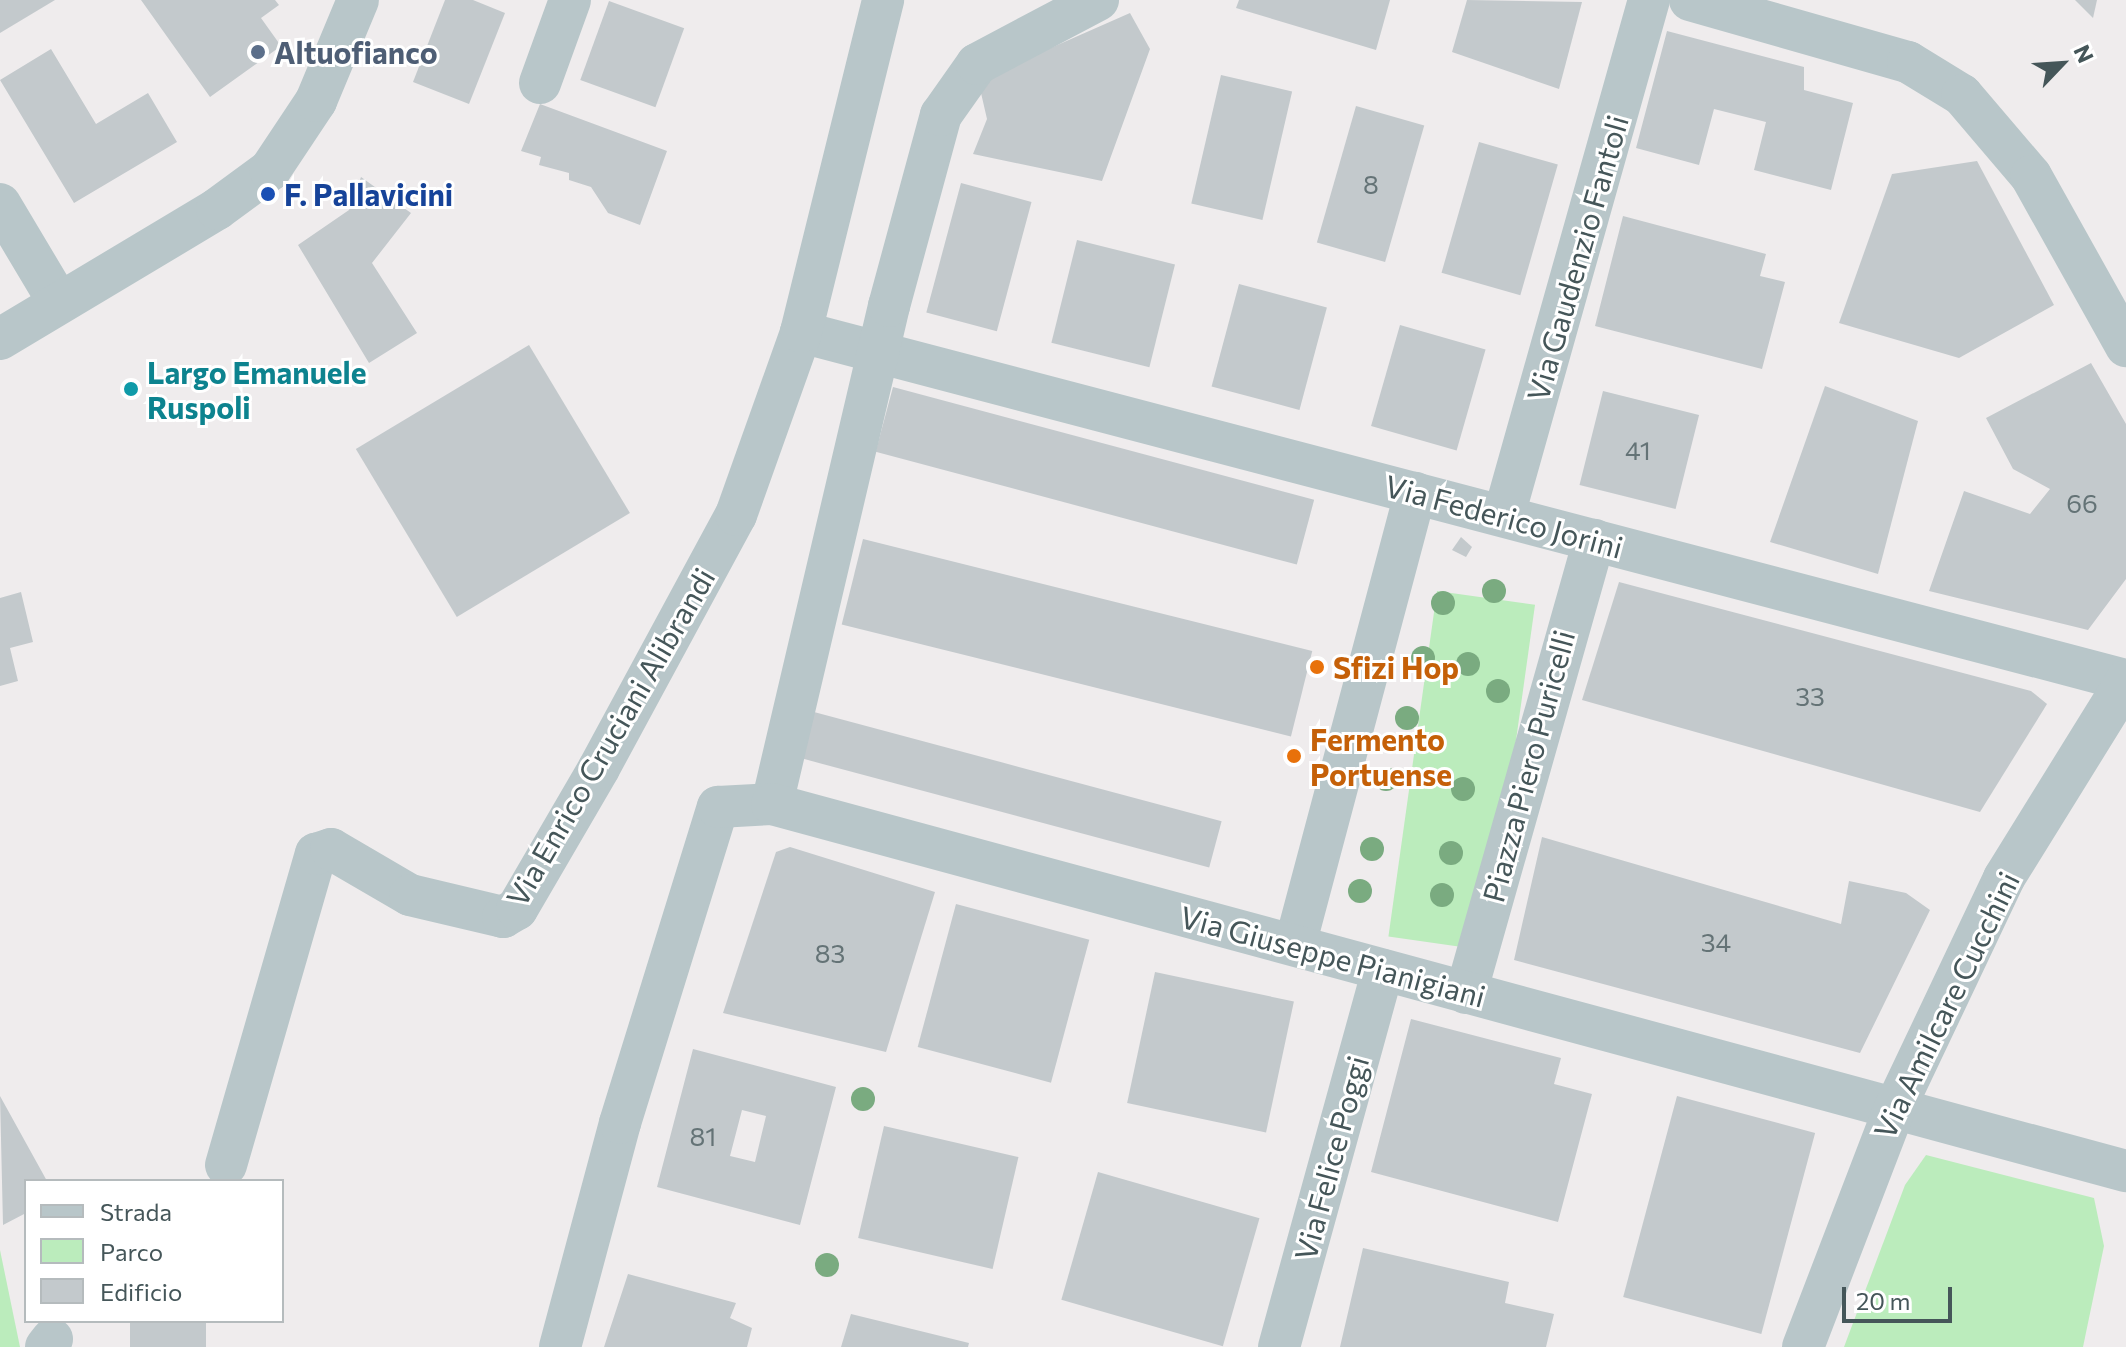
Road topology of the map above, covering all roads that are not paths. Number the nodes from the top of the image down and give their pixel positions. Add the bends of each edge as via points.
1 (358, 0) edge
2 (570, 0) edge
3 (883, 0) edge
4 (1098, 0) edge
5 (1649, 0) edge
6 (1690, 0) edge
7 (540, 83) dead end
8 (0, 204) edge
9 (59, 303) junction
10 (801, 332) junction
11 (0, 339) edge
12 (2126, 346) edge
13 (882, 352) junction
14 (1415, 493) junction
15 (1504, 515) junction
16 (1594, 540) junction
17 (2126, 680) edge
18 (772, 804) junction
19 (1295, 945) junction
20 (1383, 970) junction
21 (1466, 993) junction
22 (1894, 1110) junction
23 (226, 1165) dead end
24 (2126, 1171) edge
25 (560, 1347) edge
26 (1279, 1347) edge
27 (1803, 1347) edge

1 - 9 street via 316,101 270,170 217,209
2 - 7 street
3 - 10 street, Via Enrico Cruciani Alibrandi
4 - 13 street via 977,64 952,93 941,115 892,291
5 - 15 street, Via Gaudenzio Fantoli
6 - 12 street via 1908,62 1962,95 2031,176
8 - 9 street
9 - 11 street
10 - 13 street
10 - 23 street, Via Enrico Cruciani Alibrandi via 736,515 517,909 499,917 410,895 331,849 316,854
13 - 14 street, Via Federico Jorini
13 - 18 street
14 - 15 street, Via Federico Jorini
14 - 19 street
15 - 16 street, Via Federico Jorini
16 - 17 street, Via Federico Jorini
16 - 21 street, Piazza Piero Puricelli
17 - 22 street, Via Amilcare Cucchini via 2004,878
18 - 19 street, Via Giuseppe Pianigiani
18 - 25 street via 718,807 620,1123
19 - 20 street, Via Giuseppe Pianigiani
20 - 21 street, Via Giuseppe Pianigiani
20 - 26 street, Via Felice Poggi
21 - 22 street, Via Giuseppe Pianigiani
22 - 24 street, Via Giuseppe Pianigiani
22 - 27 street, Via Amilcare Cucchini

